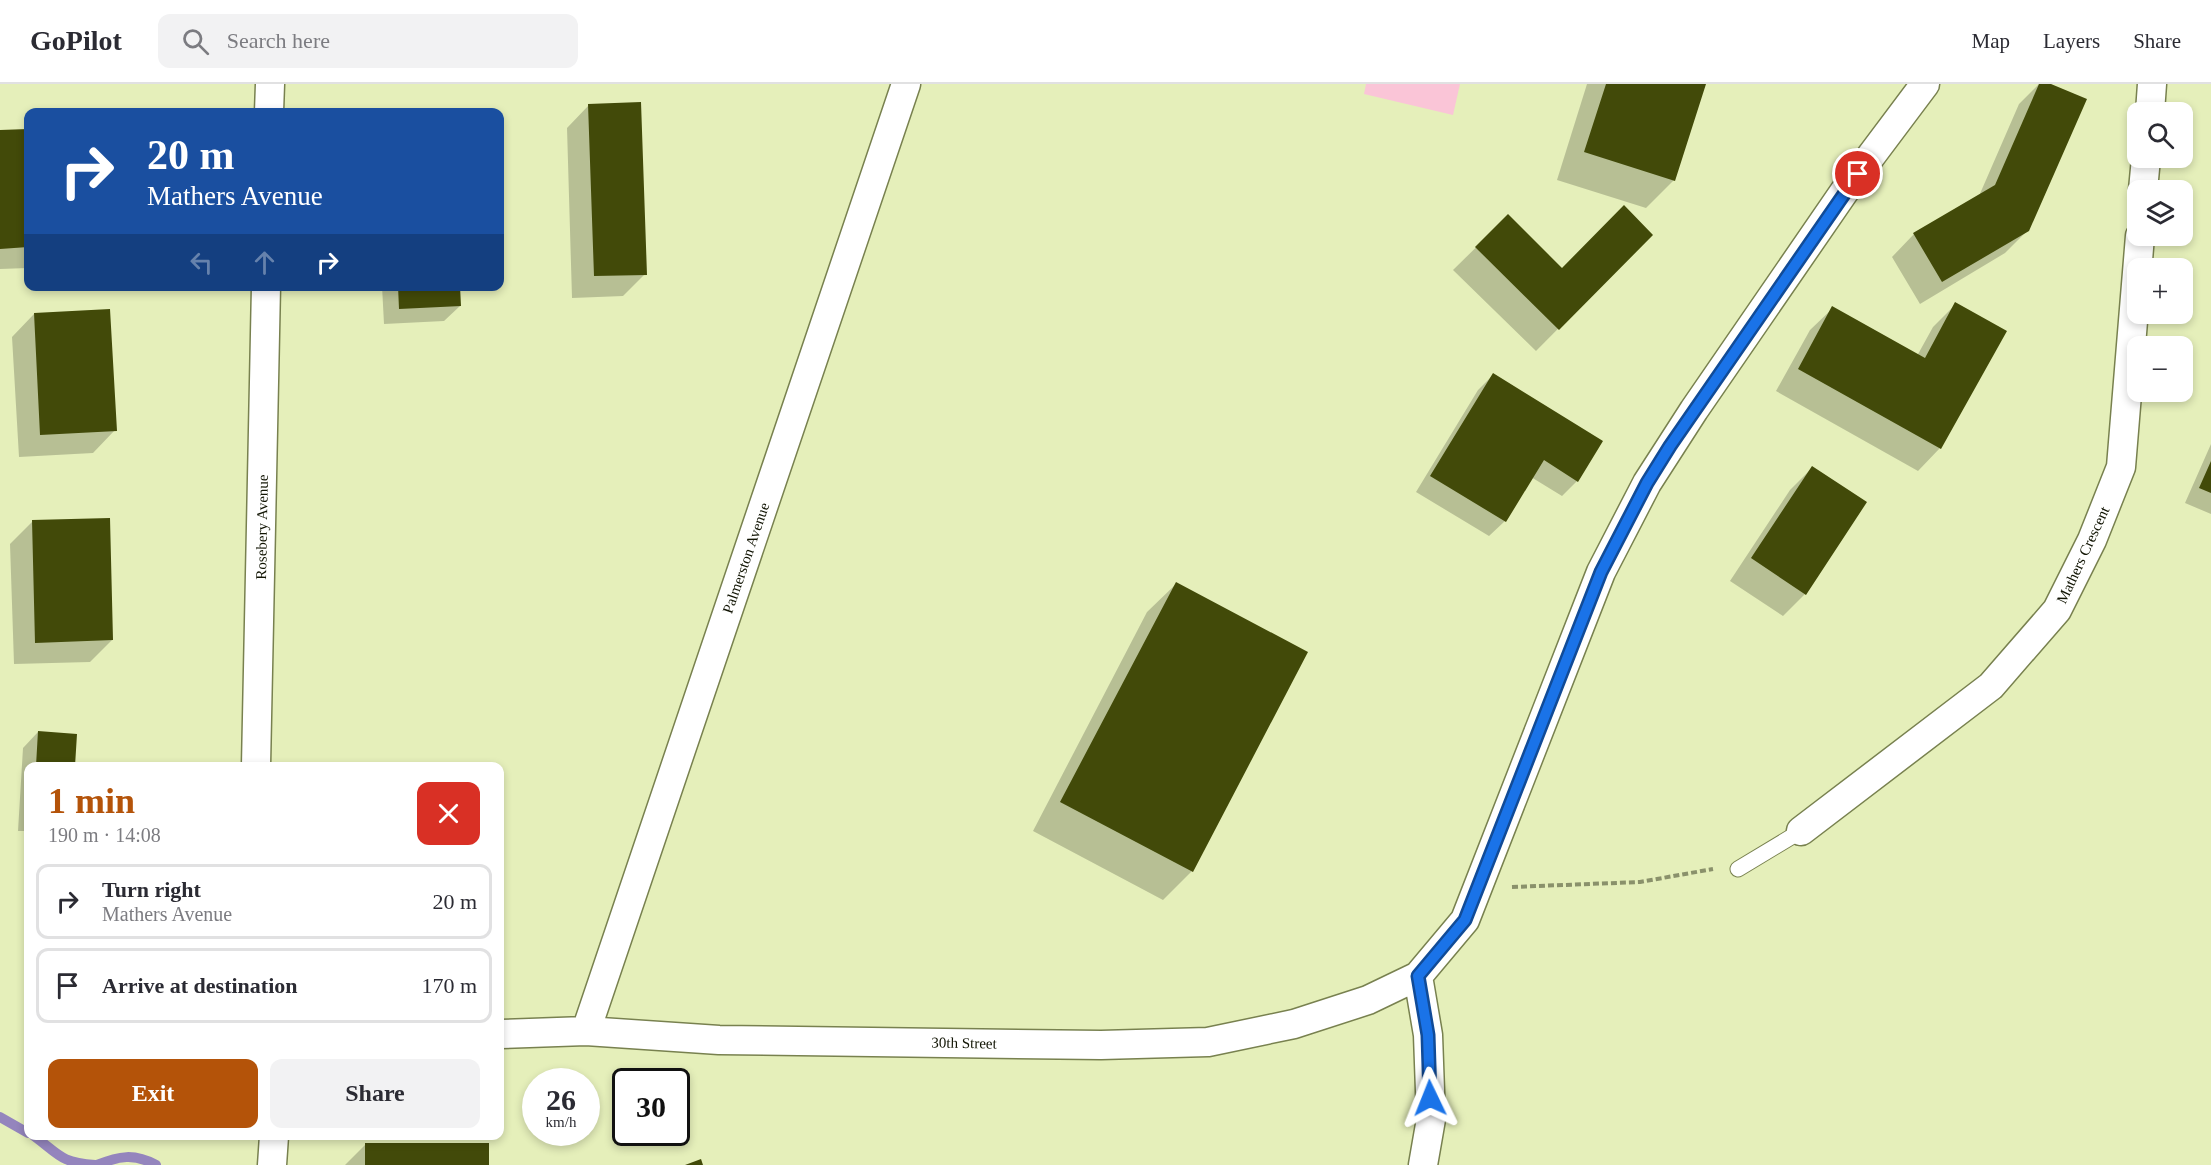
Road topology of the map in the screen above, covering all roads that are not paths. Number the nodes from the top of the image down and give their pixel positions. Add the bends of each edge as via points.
1 (270, 84) edge
2 (906, 84) edge
3 (1925, 84) edge
4 (2152, 84) edge
5 (2151, 102) edge
6 (269, 108) edge
7 (2139, 246) edge
8 (266, 291) edge
9 (256, 762) edge
10 (1802, 831) joint
11 (1738, 869) road end
12 (1418, 976) junction
13 (586, 1031) junction
14 (504, 1034) edge
15 (274, 1140) edge
16 (272, 1165) edge
17 (1423, 1165) edge

1 - 6 street
2 - 13 street, Palmerston Avenue
3 - 12 street via 1844,192 1647,483 1601,572 1465,920
4 - 5 street
7 - 10 street, Mathers Crescent via 2121,467 2092,540 2057,610 1991,686
8 - 9 street, Rosebery Avenue
10 - 11 lane
12 - 13 street, 30th Street via 1368,1000 1294,1024 1208,1041 1101,1045 719,1040
12 - 17 street via 1428,1035 1431,1109
13 - 14 street, 30th Street
15 - 16 street

